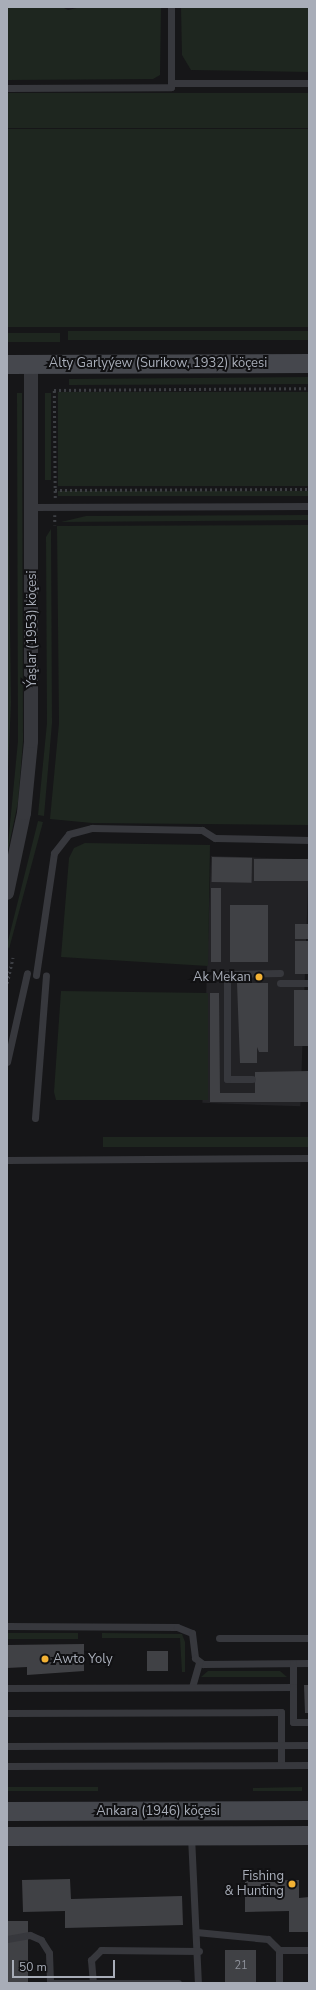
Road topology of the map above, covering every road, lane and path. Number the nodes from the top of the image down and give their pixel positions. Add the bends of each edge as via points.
1 (171, 7) edge
2 (171, 83) junction
3 (309, 83) edge
4 (7, 88) edge
5 (309, 363) edge
6 (7, 364) edge
7 (31, 364) junction
8 (309, 388) edge
9 (309, 489) edge
10 (309, 506) edge
11 (32, 507) junction
12 (309, 840) edge
13 (7, 893) edge
14 (13, 958) dead end
15 (27, 973) dead end
16 (280, 974) dead end
17 (36, 975) dead end
18 (46, 975) dead end
19 (7, 983) edge
20 (280, 983) dead end
21 (309, 983) edge
22 (7, 1062) edge
23 (252, 1079) dead end
24 (35, 1118) dead end
25 (309, 1158) edge
26 (7, 1160) edge
27 (7, 1626) edge
28 (219, 1638) dead end
29 (309, 1638) edge
30 (199, 1662) junction
31 (293, 1664) junction
32 (309, 1664) edge
33 (192, 1687) junction
34 (293, 1687) junction
35 (7, 1688) edge
36 (7, 1713) edge
37 (309, 1722) edge
38 (282, 1745) junction
39 (309, 1745) edge
40 (7, 1746) edge
41 (282, 1765) junction
42 (309, 1765) edge
43 (7, 1766) edge
44 (309, 1810) edge
45 (7, 1811) edge
46 (309, 1835) edge
47 (7, 1836) edge
48 (191, 1836) junction
49 (196, 1932) junction
50 (7, 1939) edge
51 (279, 1950) junction
52 (309, 1950) edge
53 (199, 1951) junction
54 (50, 1982) edge
55 (93, 1982) edge
56 (178, 1983) edge
57 (198, 1983) edge
58 (279, 1983) edge

1 - 2 lane
2 - 3 lane
2 - 4 lane via 171,86
5 - 7 main road, Alty Garlyýew (Surikow, 1932) köçesi
6 - 7 main road, Alty Garlyýew (Surikow, 1932) köçesi
7 - 11 street, Ýaşlar (1953) köçesi
8 - 9 path via 54,390 54,398 55,490
10 - 11 lane
11 - 13 street, Ýaşlar (1953) köçesi via 32,741 24,813
12 - 17 lane via 215,838 202,830 92,828 69,834 54,853
14 - 19 path
15 - 22 lane
16 - 23 lane via 227,974 228,1080
18 - 24 lane
20 - 21 lane
25 - 26 lane
27 - 30 lane via 177,1627 192,1633 195,1658
28 - 29 lane
30 - 31 lane
30 - 33 lane
31 - 32 lane
31 - 34 lane
33 - 34 lane
33 - 35 lane
34 - 37 lane via 293,1722
36 - 38 lane via 282,1712
38 - 39 lane
38 - 40 lane
38 - 41 lane
41 - 42 lane
41 - 43 lane
44 - 45 main road, Ankara (1946) köçesi
46 - 48 main road, Ankara (1946) köçesi
47 - 48 main road, Ankara (1946) köçesi
48 - 49 lane
49 - 51 lane via 259,1936
49 - 53 lane
50 - 54 lane via 30,1936 41,1940 49,1953
51 - 52 lane
51 - 58 lane
53 - 55 lane via 101,1950 91,1960
53 - 57 lane
54 - 55 lane
55 - 56 lane

